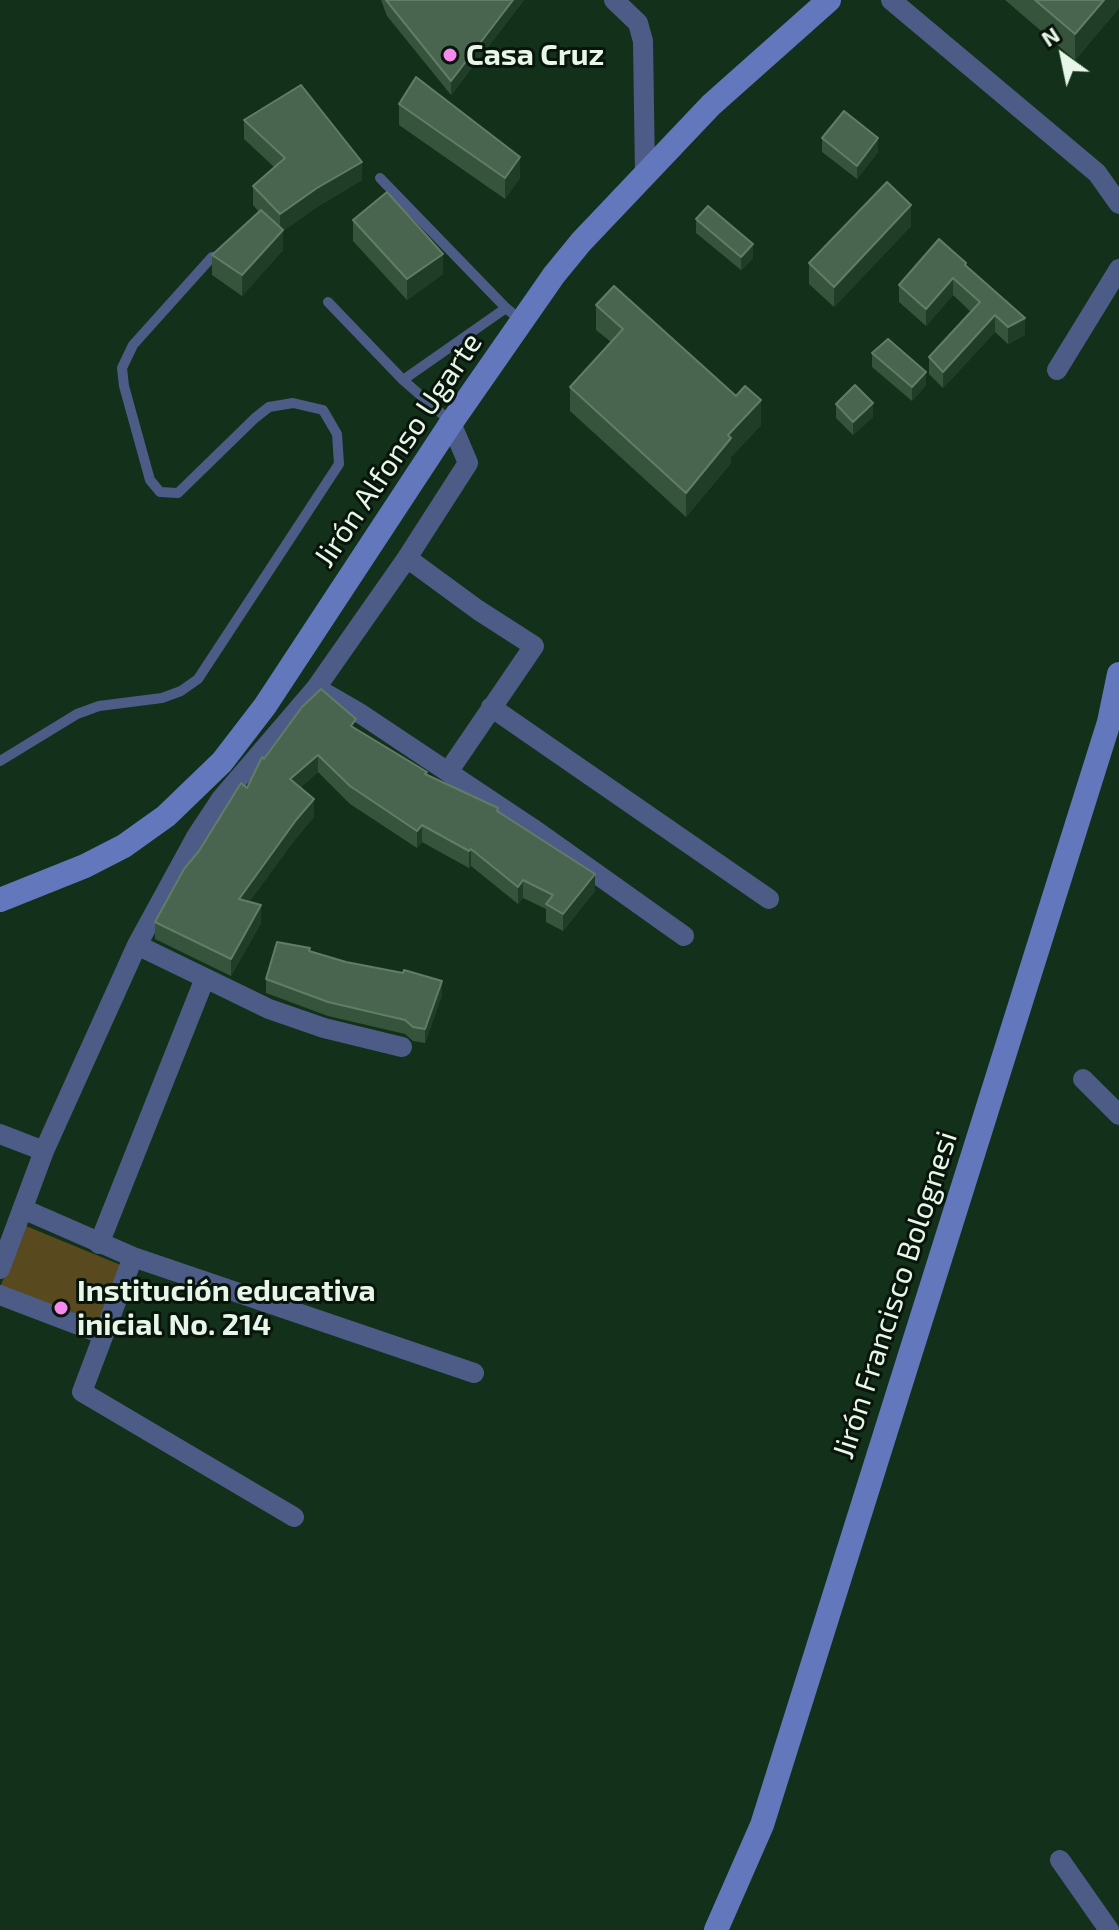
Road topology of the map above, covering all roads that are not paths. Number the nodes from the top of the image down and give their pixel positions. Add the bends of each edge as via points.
1 (614, 0) edge
2 (829, 0) edge
3 (891, 0) edge
4 (645, 174) junction
5 (380, 178) dead end
6 (1119, 204) edge
7 (212, 257) edge
8 (1119, 269) edge
9 (328, 302) dead end
10 (515, 315) junction
11 (1057, 370) dead end
12 (403, 380) junction
13 (451, 423) junction
14 (407, 558) junction
15 (1119, 674) edge
16 (316, 688) junction
17 (265, 706) junction
18 (491, 707) junction
19 (288, 719) junction
20 (0, 761) edge
21 (448, 772) junction
22 (769, 899) dead end
23 (0, 900) edge
24 (684, 936) dead end
25 (137, 945) junction
26 (205, 978) junction
27 (402, 1047) dead end
28 (1083, 1079) dead end
29 (1119, 1115) edge
30 (0, 1134) edge
31 (44, 1151) junction
32 (23, 1209) junction
33 (99, 1244) junction
34 (133, 1257) junction
35 (0, 1269) edge
36 (0, 1295) edge
37 (102, 1334) junction
38 (474, 1373) dead end
39 (294, 1517) dead end
40 (1060, 1860) dead end
41 (716, 1930) edge
42 (1109, 1930) edge

1 - 4 street via 638,23 643,41
2 - 4 street, Jirón Alfonso Ugarte via 711,105
3 - 6 street via 1097,173
4 - 10 street, Jirón Alfonso Ugarte
5 - 10 lane
7 - 20 lane via 133,345 122,368 150,480 160,492 178,493 269,407 293,403 323,410 337,434 339,464 198,679 162,698 77,714
8 - 11 street
9 - 12 lane
10 - 12 lane
10 - 13 street, Jirón Alfonso Ugarte
12 - 13 lane
13 - 14 street via 468,463
13 - 17 street, Jirón Alfonso Ugarte
14 - 16 street
14 - 18 street via 534,646
15 - 41 street, Jirón Francisco Bolognesi via 1102,747 762,1825
16 - 19 street
16 - 21 street
17 - 19 street
17 - 23 street, Jirón Alfonso Ugarte via 222,762 166,816 85,866
18 - 21 street
18 - 22 street
19 - 25 street via 221,799
21 - 24 street
25 - 26 street
25 - 31 street
26 - 27 street via 269,1009
26 - 33 street
28 - 29 street
30 - 31 street
31 - 32 street
32 - 33 street
32 - 35 street
33 - 34 street
34 - 37 street
34 - 38 street
36 - 37 street
37 - 39 street via 82,1392
40 - 42 street

